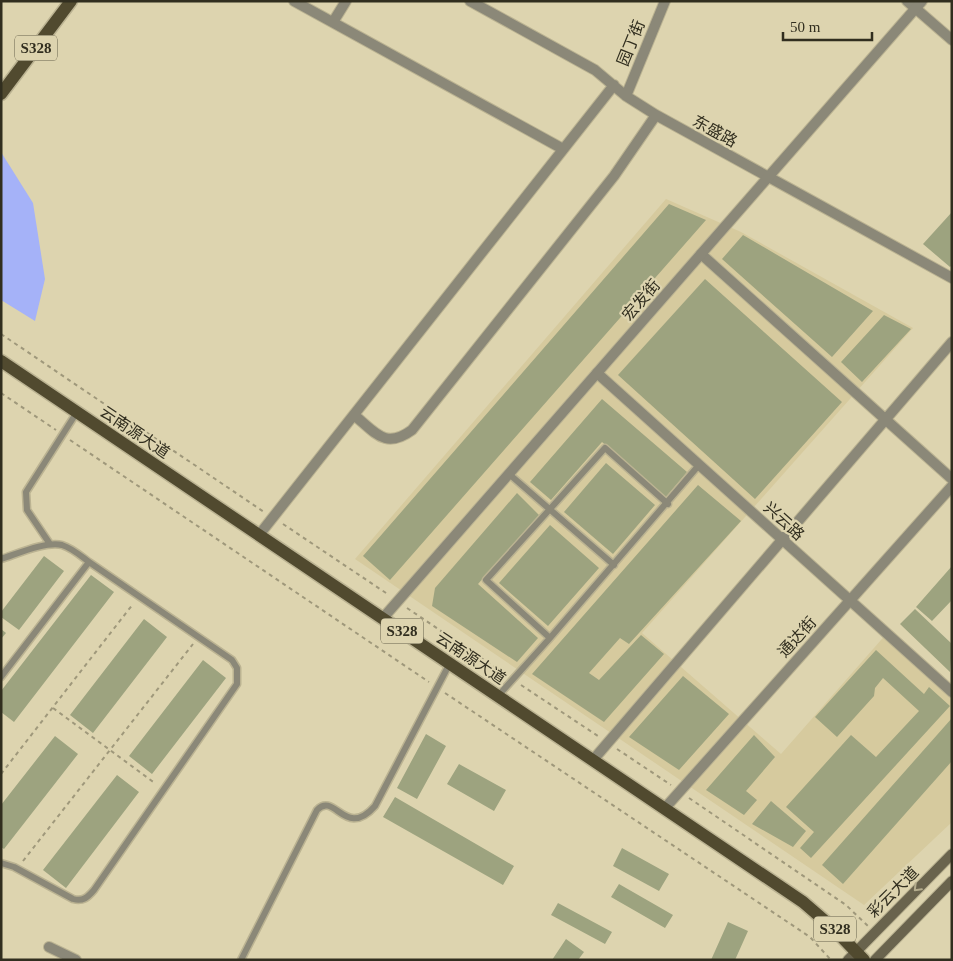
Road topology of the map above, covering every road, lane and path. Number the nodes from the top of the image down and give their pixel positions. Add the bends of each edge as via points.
1 (71, 1) edge
2 (294, 1) edge
3 (346, 1) edge
4 (470, 1) edge
5 (665, 1) edge
6 (907, 1) edge
7 (919, 5) edge
8 (333, 22) junction
9 (952, 40) edge
10 (614, 84) junction
11 (1, 94) edge
12 (626, 96) junction
13 (656, 115) junction
14 (563, 149) junction
15 (768, 178) junction
16 (701, 254) junction
17 (952, 278) edge
18 (1, 334) edge
19 (952, 342) edge
20 (1, 361) edge
21 (597, 374) junction
22 (1, 393) edge
23 (77, 412) junction
24 (354, 415) junction
25 (885, 420) junction
26 (62, 434) junction
27 (699, 465) junction
28 (509, 474) junction
29 (952, 479) edge
30 (952, 486) edge
31 (668, 504) junction
32 (550, 509) junction
33 (273, 517) junction
34 (259, 535) junction
35 (782, 540) junction
36 (50, 544) junction
37 (1, 559) edge
38 (89, 562) junction
39 (614, 565) junction
40 (140, 596) junction
41 (850, 600) junction
42 (398, 602) junction
43 (383, 618) junction
44 (199, 637) junction
45 (550, 638) junction
46 (450, 663) junction
47 (1, 677) edge
48 (512, 678) junction
49 (436, 687) junction
50 (952, 692) edge
51 (498, 696) junction
52 (53, 708) junction
53 (608, 743) junction
54 (110, 750) junction
55 (593, 760) junction
56 (1, 774) edge
57 (164, 789) junction
58 (680, 791) junction
59 (665, 808) junction
60 (952, 854) edge
61 (1, 863) edge
62 (17, 868) junction
63 (952, 881) edge
64 (874, 932) junction
65 (48, 947) dead end
66 (856, 957) edge
67 (76, 960) edge
68 (241, 960) edge
69 (831, 960) edge
70 (875, 960) edge

1 - 11 main road, S328
2 - 8 street
3 - 8 street
4 - 10 street, 东盛路 via 595,70
5 - 12 street, 园丁街
6 - 7 street
7 - 9 street
7 - 15 street, 宏发街
8 - 14 street
10 - 12 street, 东盛路
10 - 14 street
12 - 13 street, 东盛路
13 - 15 street, 东盛路
13 - 24 street via 614,176 412,430 403,437 384,439
14 - 24 street
15 - 16 street, 宏发街
15 - 17 street, 东盛路
16 - 21 street, 宏发街
16 - 25 street
18 - 33 path
19 - 25 street
20 - 23 main road, 云南源大道 / S328
21 - 27 street, 兴云路
21 - 28 street, 宏发街
22 - 26 path
23 - 26 lane
23 - 34 main road, 云南源大道 / S328
24 - 33 street
25 - 29 street
25 - 35 street
26 - 36 lane via 26,492 27,510
26 - 49 path
27 - 31 lane
27 - 35 street, 兴云路
28 - 32 lane
28 - 42 street, 宏发街
30 - 41 street, 通达街
31 - 32 lane via 605,448
31 - 39 lane
32 - 39 lane
32 - 45 lane via 486,580
33 - 34 street
33 - 42 path
34 - 43 main road, 云南源大道 / S328
35 - 41 street, 兴云路
35 - 53 street
36 - 37 lane
36 - 38 lane via 71,549
38 - 40 lane
38 - 47 lane
39 - 45 lane
40 - 44 lane
40 - 52 path
41 - 50 street, 兴云路
41 - 58 street, 通达街
42 - 43 street, 宏发街
42 - 48 path
43 - 46 main road, 云南源大道 / S328
44 - 54 path
44 - 57 lane via 232,660 237,668 237,684
45 - 48 lane
46 - 49 lane
46 - 51 main road, 云南源大道 / S328
48 - 51 lane
48 - 53 path
49 - 68 lane via 375,806 359,818 350,817 328,805 318,810
49 - 69 path via 810,937
51 - 55 main road, 云南源大道 / S328
52 - 54 path
52 - 56 path
53 - 55 street
53 - 58 path
54 - 57 path
54 - 62 path
55 - 59 main road, 云南源大道 / S328
57 - 62 lane via 86,898 73,899
58 - 59 street, 通达街
58 - 64 path via 846,905
59 - 66 main road, 云南源大道 / S328 via 803,902 834,928
60 -> 64 main road, 彩云大道
61 - 62 lane
63 - 70 main road
64 - 66 main road, 彩云大道
65 - 67 street

